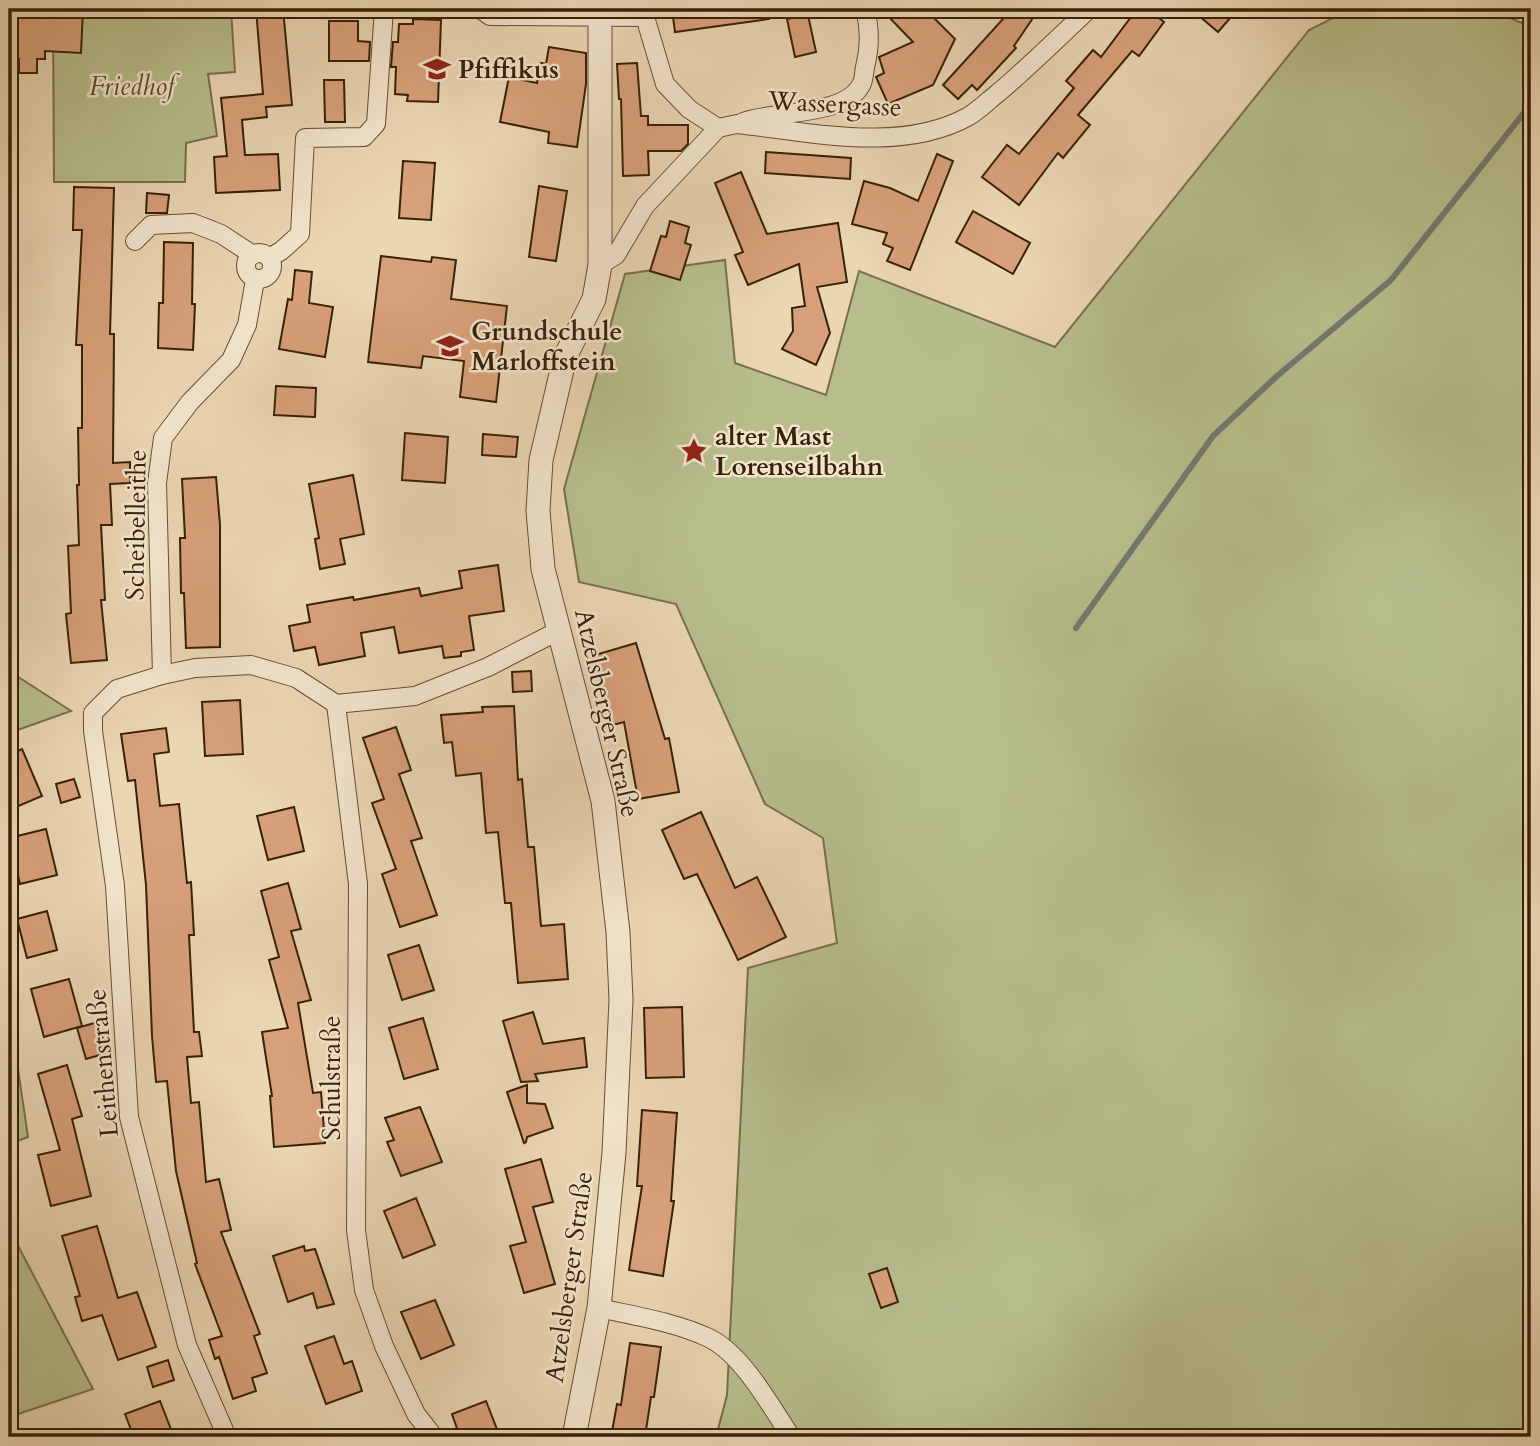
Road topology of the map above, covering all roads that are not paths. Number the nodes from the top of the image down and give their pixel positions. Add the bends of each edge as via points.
1 (384, 9) edge
2 (480, 9) edge
3 (865, 9) edge
4 (1089, 9) edge
5 (600, 13) edge
6 (737, 124) junction
7 (718, 128) junction
8 (135, 241) dead end
9 (261, 256) junction
10 (600, 265) junction
11 (558, 631) junction
12 (162, 675) junction
13 (336, 704) junction
14 (599, 1308) junction
15 (227, 1437) edge
16 (434, 1437) edge
17 (574, 1437) edge
18 (791, 1437) edge

1 - 9 street via 376,124 363,137 305,138 300,233 281,251
2 - 5 street via 490,16
3 - 6 street via 868,57 862,84 850,98 835,106 760,116
4 - 6 street, Wassergasse via 970,116 930,132 864,137
5 - 7 street via 645,17 665,84 689,109
5 - 10 street, Atzelsberger Straße
6 - 7 street, Wassergasse
7 - 10 street via 645,206 616,255
8 - 9 street via 151,225 193,223
9 - 12 street, Scheibelleithe via 247,261 246,268 256,280 247,326 231,360 163,438 157,483
10 - 11 street, Atzelsberger Straße via 594,299 565,357 541,460 538,511 543,569
11 - 13 street via 488,667 415,696
11 - 14 street, Atzelsberger Straße via 603,801 618,932 621,1000 614,1153
12 - 13 street via 251,664 296,678
12 - 15 street, Leithenstraße via 117,689 93,713 93,731 116,886 129,1117 187,1345
13 - 16 street, Schulstraße via 358,884 356,1230 364,1290 410,1403
14 - 17 street, Atzelsberger Straße
14 - 18 street via 684,1328 715,1342 741,1366

